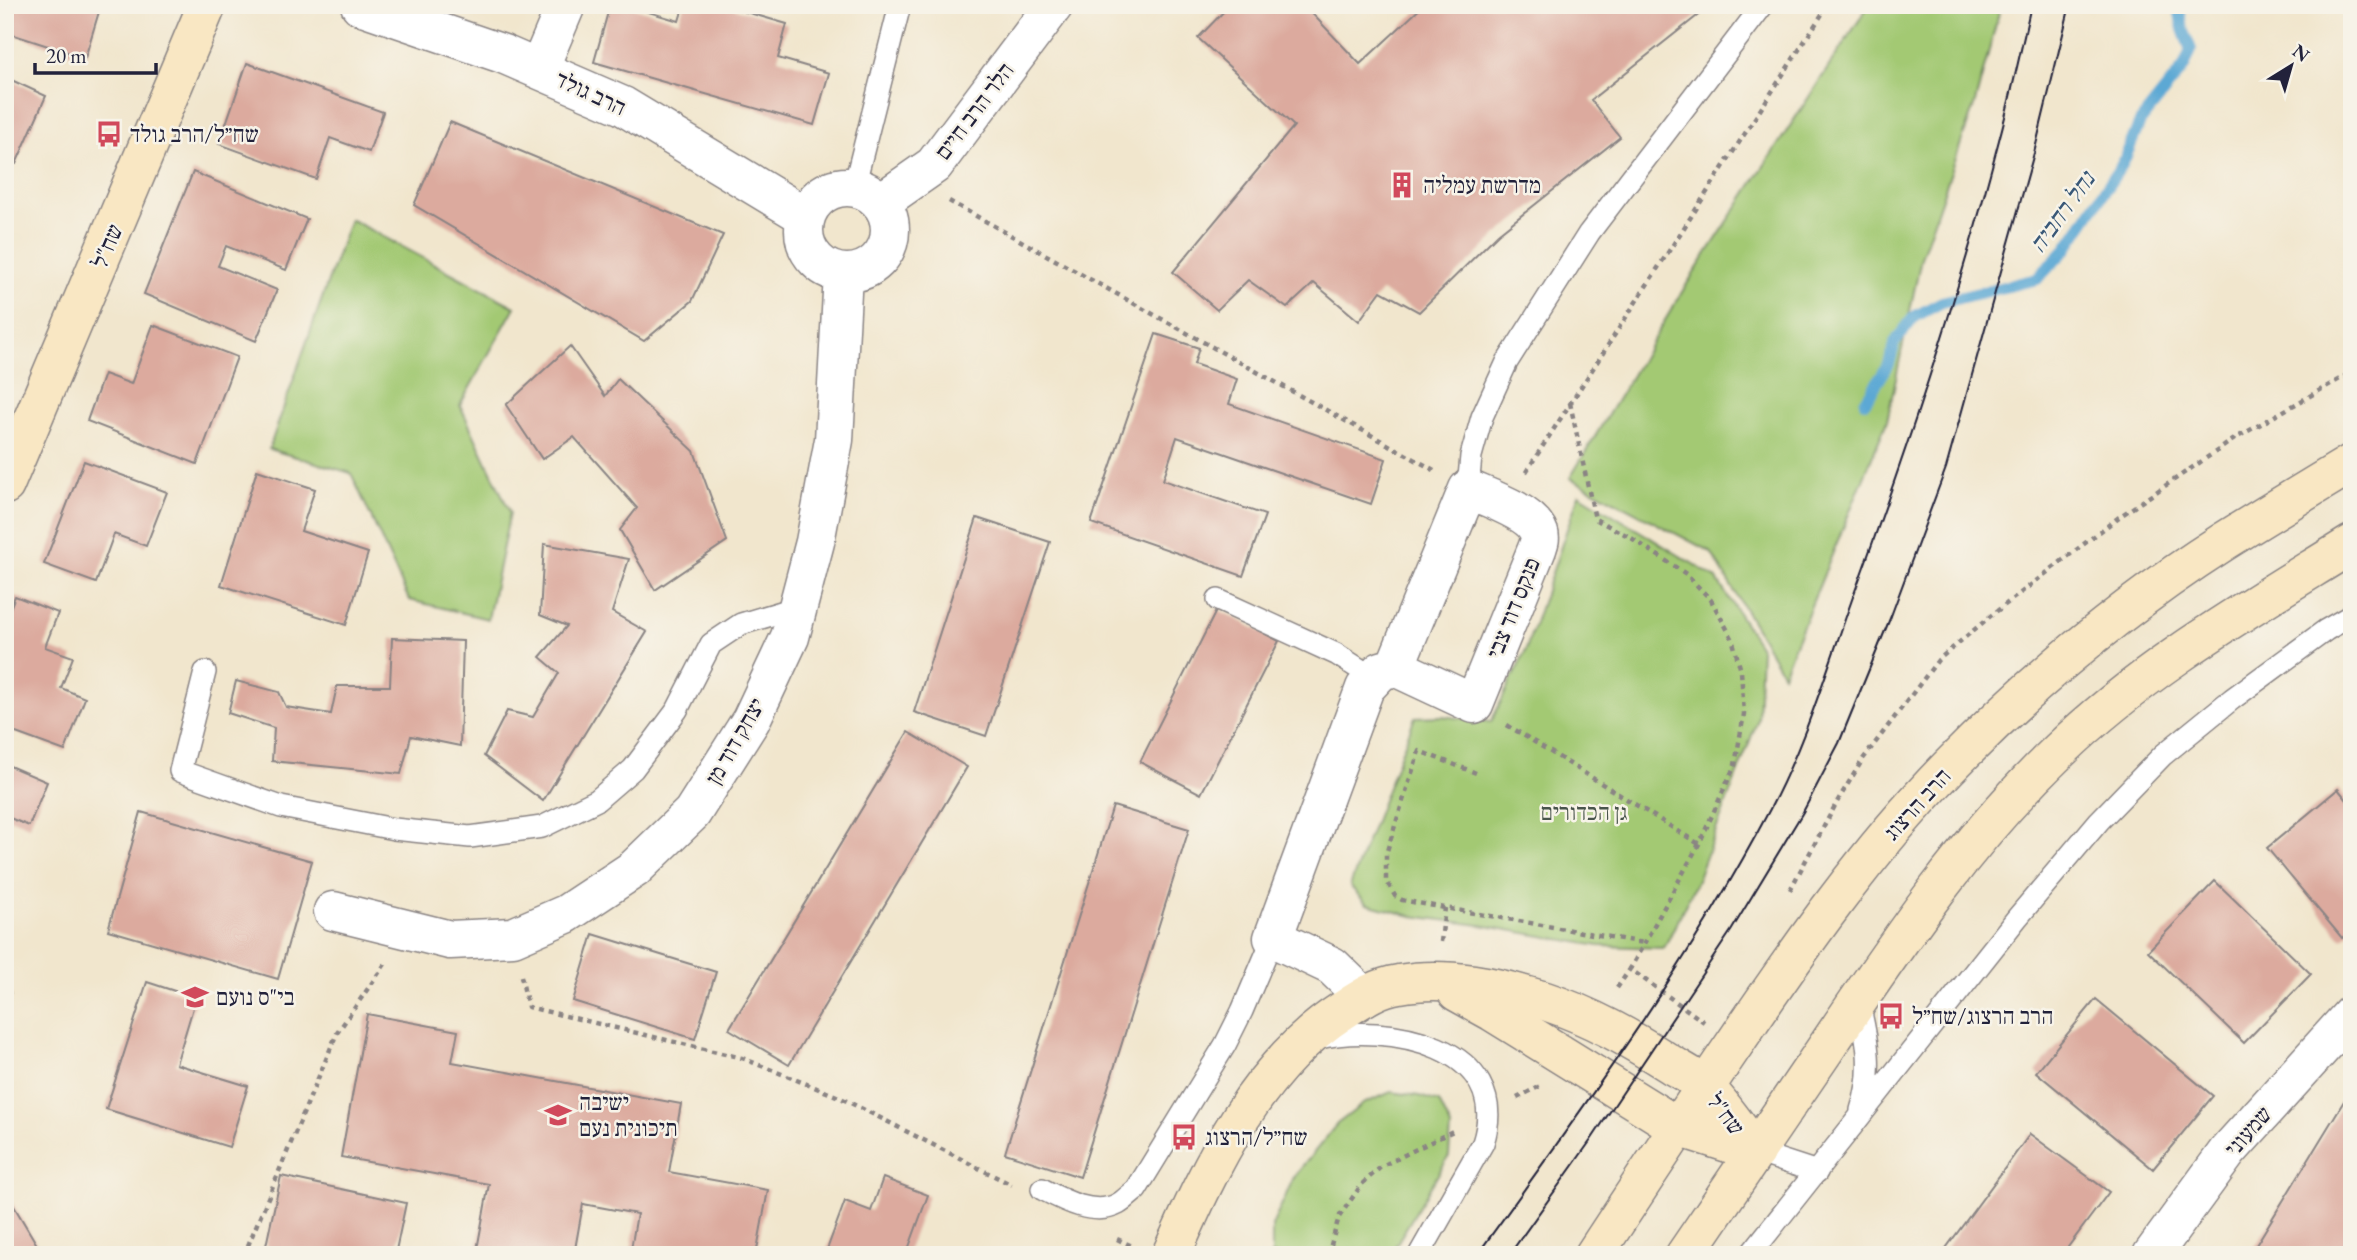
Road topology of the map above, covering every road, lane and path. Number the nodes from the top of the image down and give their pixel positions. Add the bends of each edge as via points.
1 (207, 5) edge
2 (360, 5) edge
3 (900, 5) edge
4 (1054, 5) edge
5 (1763, 5) edge
6 (1828, 5) edge
7 (565, 6) edge
8 (539, 69) junction
9 (882, 190) junction
10 (805, 216) junction
11 (843, 274) junction
12 (2352, 372) edge
13 (1570, 403) junction
14 (2352, 463) edge
15 (1521, 480) dead end
16 (1453, 481) junction
17 (5, 485) edge
18 (2352, 544) edge
19 (1218, 600) dead end
20 (798, 607) junction
21 (2352, 615) edge
22 (205, 672) dead end
23 (1384, 672) junction
24 (1474, 704) junction
25 (1476, 773) dead end
26 (1699, 844) junction
27 (1788, 893) dead end
28 (1446, 908) junction
29 (333, 911) dead end
30 (411, 930) junction
31 (513, 937) junction
32 (1273, 938) junction
33 (1644, 943) junction
34 (1438, 967) junction
35 (1630, 969) dead end
36 (1364, 997) junction
37 (1858, 1000) junction
38 (2352, 1013) edge
39 (1297, 1044) junction
40 (1706, 1087) junction
41 (1858, 1119) junction
42 (1462, 1126) dead end
43 (1678, 1126) junction
44 (1756, 1152) junction
45 (1209, 1172) junction
46 (1817, 1172) junction
47 (1032, 1190) joint
48 (1108, 1234) dead end
49 (1158, 1254) edge
50 (244, 1255) edge
51 (1204, 1255) edge
52 (1328, 1255) edge
53 (1419, 1255) edge
54 (1594, 1255) edge
55 (1685, 1255) edge
56 (1750, 1255) edge
57 (2152, 1255) edge

1 - 17 main road, שח"ל
2 - 8 street, הרב גולד
3 - 9 lane
4 - 9 street, הלר הרב חיים via 934,165
5 - 16 lane via 1589,233 1507,362 1482,417 1471,456
6 - 13 path
7 - 8 street
8 - 10 street, הרב גולד via 623,106
9 - 10 street via 838,187 824,192
9 - 11 street via 888,246 872,265
9 - 16 path
10 - 11 street via 806,246 814,259
11 - 20 street, יצחק דוד מן via 834,440
12 - 27 path via 2236,438 2119,517 1938,660 1863,759
13 - 15 path
13 - 26 path via 1595,519 1686,574 1711,600 1732,638 1741,671 1744,713 1735,765
14 - 40 main road, הרב הרצוג via 2150,593 1998,719 1902,819 1835,901
16 - 23 street
16 - 24 street, פנקס דוד צבי via 1511,509 1530,522 1540,538
18 - 37 main road via 2196,644 2122,696 2060,749 1971,844
19 - 23 lane
20 - 22 lane via 741,624 711,644 677,710 633,769 597,800 542,827 470,837 394,829 281,807 180,771
20 - 31 street, יצחק דוד מן via 790,637 751,720 692,813 634,869 565,914
21 - 41 lane via 2232,699 2154,765 2099,821
23 - 24 street
23 - 32 street via 1365,688
24 - 26 path
25 - 28 path via 1419,751 1386,854 1386,880 1395,896
26 - 33 path
28 - 33 path
28 - 34 path
29 - 30 street, יצחק דוד מן
30 - 31 street, יצחק דוד מן via 450,940
30 - 50 path via 337,1033
31 - 47 path via 528,1007 742,1058 839,1097
32 - 36 street via 1332,966
32 - 47 lane via 1225,1045 1136,1190 1107,1208
33 - 35 path
34 - 36 main road, שח"ל
34 - 40 main road, שח"ל via 1576,1012 1630,1039
34 - 43 main road, שח"ל via 1493,1012
36 - 39 main road, שח"ל
37 - 41 lane via 1870,1071
37 - 44 main road
38 - 57 street, שמעוני via 2228,1151
39 - 45 main road, שח"ל via 1249,1105
39 - 53 lane via 1339,1034 1388,1034 1450,1054 1477,1080 1486,1096 1489,1127
40 - 43 main road, הרב הרצוג
40 - 44 main road, שח"ל
41 - 46 lane
42 - 52 path via 1382,1166 1362,1184 1339,1217
43 - 44 main road, שח"ל
43 - 54 main road, הרב הרצוג
44 - 46 lane
44 - 55 main road
45 - 49 main road, שח"ל
45 - 51 main road, שח"ל
46 - 56 lane
48 - 49 path

